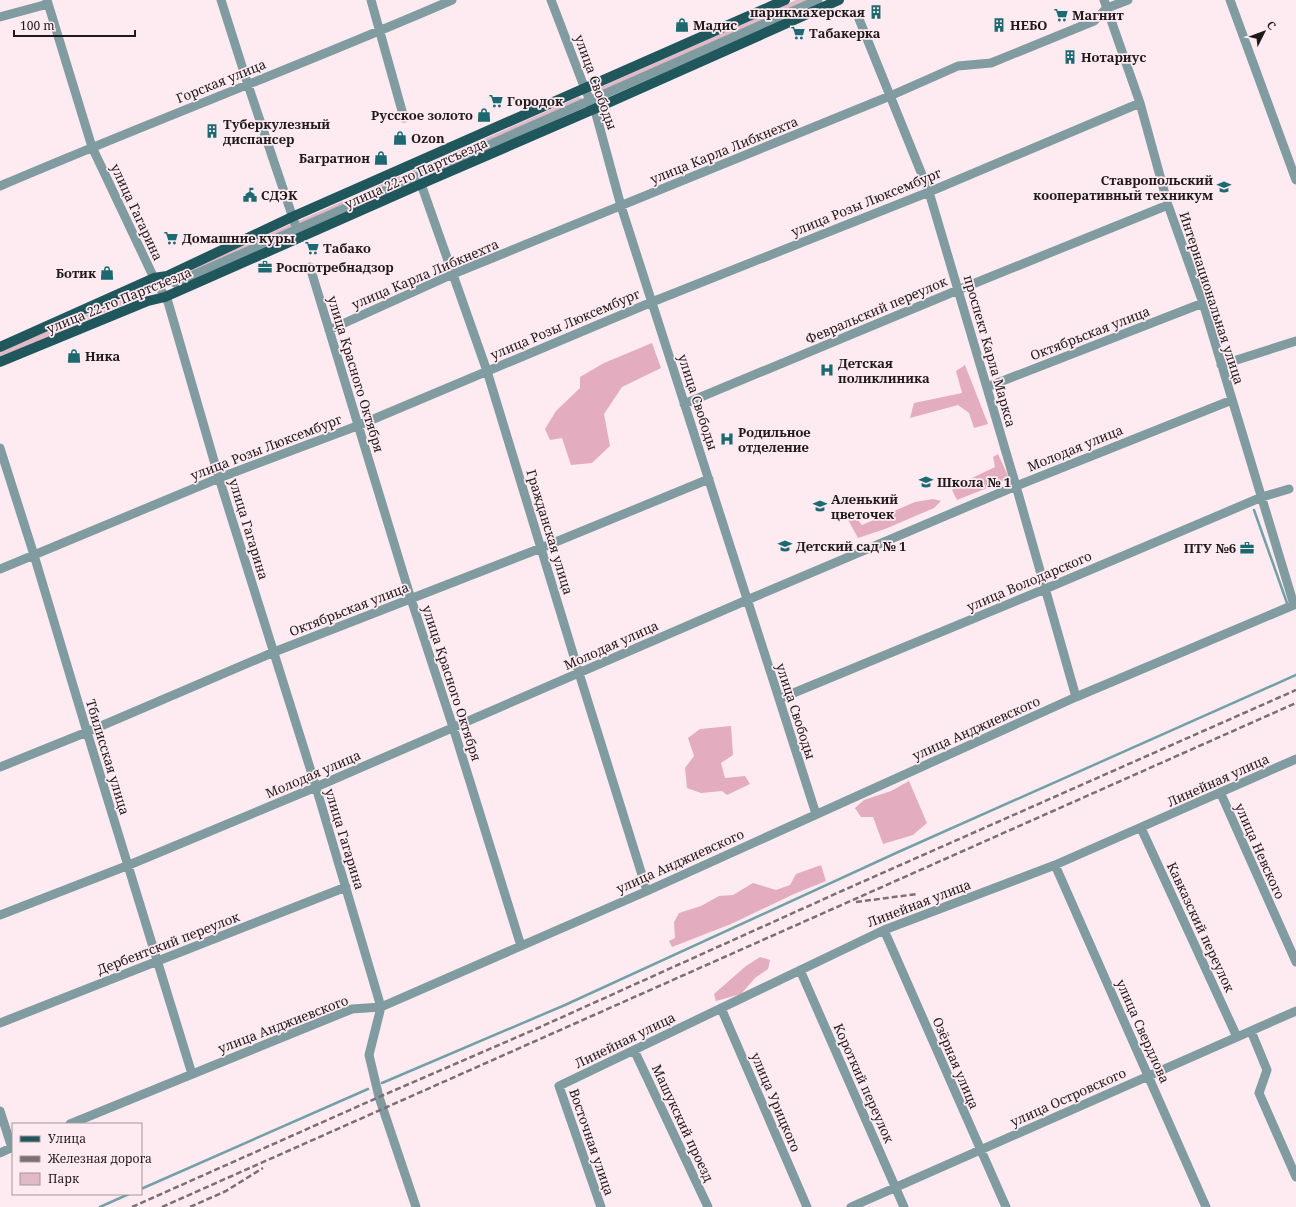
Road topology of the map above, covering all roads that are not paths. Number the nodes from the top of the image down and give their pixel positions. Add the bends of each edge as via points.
1 (221, 0) edge
2 (371, 0) edge
3 (452, 0) edge
4 (552, 0) edge
5 (785, 0) edge
6 (818, 0) edge
7 (839, 0) edge
8 (1128, 0) edge
9 (1230, 0) edge
10 (47, 2) edge
11 (1106, 4) edge
12 (0, 17) edge
13 (860, 19) dead end
14 (380, 31) junction
15 (248, 85) junction
16 (585, 89) junction
17 (890, 96) junction
18 (1140, 102) junction
19 (592, 105) junction
20 (404, 118) dead end
21 (92, 147) junction
22 (1296, 180) edge
23 (421, 184) junction
24 (0, 186) edge
25 (929, 192) junction
26 (1168, 205) junction
27 (621, 206) junction
28 (292, 217) junction
29 (297, 228) junction
30 (301, 238) junction
31 (310, 268) dead end
32 (453, 274) junction
33 (154, 278) junction
34 (175, 283) dead end
35 (958, 290) junction
36 (165, 297) junction
37 (652, 302) junction
38 (1202, 303) junction
39 (329, 330) junction
40 (1296, 341) edge
41 (0, 347) edge
42 (0, 362) edge
43 (1221, 365) junction
44 (487, 370) junction
45 (987, 387) junction
46 (1232, 400) junction
47 (684, 404) junction
48 (357, 426) junction
49 (0, 448) edge
50 (219, 478) junction
51 (709, 479) junction
52 (1016, 486) junction
53 (1289, 488) dead end
54 (1262, 497) junction
55 (541, 548) junction
56 (34, 555) junction
57 (0, 569) edge
58 (1045, 589) junction
59 (411, 599) junction
60 (747, 600) junction
61 (1295, 604) edge
62 (274, 652) junction
63 (579, 673) junction
64 (1076, 697) junction
65 (779, 698) junction
66 (453, 727) junction
67 (87, 732) junction
68 (1296, 759) edge
69 (0, 767) edge
70 (316, 787) junction
71 (1220, 794) junction
72 (816, 814) junction
73 (1141, 828) junction
74 (129, 865) junction
75 (1056, 865) junction
76 (346, 887) junction
77 (647, 891) junction
78 (0, 915) edge
79 (884, 930) junction
80 (521, 946) junction
81 (158, 961) junction
82 (1296, 962) edge
83 (800, 970) junction
84 (381, 1007) junction
85 (721, 1008) junction
86 (1296, 1011) edge
87 (0, 1023) edge
88 (1251, 1031) junction
89 (1237, 1037) junction
90 (634, 1050) junction
91 (192, 1074) junction
92 (1149, 1076) junction
93 (558, 1086) joint
94 (0, 1111) edge
95 (72, 1123) edge
96 (12, 1145) edge
97 (12, 1148) edge
98 (980, 1150) junction
99 (0, 1153) edge
100 (1296, 1177) edge
101 (895, 1187) junction
102 (416, 1207) edge
103 (601, 1207) edge
104 (708, 1207) edge
105 (807, 1207) edge
106 (851, 1207) edge
107 (904, 1207) edge
108 (1006, 1207) edge
109 (1206, 1207) edge

1 - 15 street
2 - 14 street
3 - 14 street, Горская улица
4 - 16 street, улица Свободы
5 - 16 main road, улица 22-го Партсъезда
6 - 19 street
7 - 19 main road, улица 22-го Партсъезда
8 - 11 street, улица Карла Либкнехта
9 - 22 street
10 - 12 street
10 - 21 street, улица Гагарина
11 - 17 street, улица Карла Либкнехта via 1094,21 992,64 958,66
11 - 18 street, Интернациональная улица
13 - 17 street, проспект Карла Маркса
14 - 15 street, Горская улица
14 - 20 street
15 - 21 street, Горская улица
15 - 28 street
16 - 19 street, улица Свободы
16 - 28 main road, улица 22-го Партсъезда
17 - 25 street, проспект Карла Маркса
17 - 27 street, улица Карла Либкнехта
18 - 25 street, улица Розы Люксембург
18 - 26 street, Интернациональная улица
19 - 23 main road, улица 22-го Партсъезда
19 - 27 street, улица Свободы
19 - 29 street
21 - 24 street, Горская улица
21 - 33 street, улица Гагарина
23 - 30 main road, улица 22-го Партсъезда
23 - 32 street, Гражданская улица
25 - 35 street, проспект Карла Маркса
25 - 37 street, улица Розы Люксембург
26 - 35 street, Февральский переулок
26 - 38 street, Интернациональная улица
27 - 32 street, улица Карла Либкнехта
27 - 37 street, улица Свободы
28 - 29 street
28 - 33 main road, улица 22-го Партсъезда via 167,276
29 - 30 street
29 - 34 street
30 - 36 main road, улица 22-го Партсъезда
31 - 39 street, улица Красного Октября
32 - 39 street, улица Карла Либкнехта
32 - 44 street, Гражданская улица
33 - 36 street, улица Гагарина
33 - 41 main road, улица 22-го Партсъезда
35 - 45 street, проспект Карла Маркса
35 - 47 street, Февральский переулок
36 - 42 main road, улица 22-го Партсъезда via 148,301
36 - 50 street, улица Гагарина
37 - 44 street, улица Розы Люксембург
37 - 47 street, улица Свободы
38 - 43 street, Интернациональная улица
38 - 45 street, Октябрьская улица
39 - 48 street, улица Красного Октября
40 - 43 street
43 - 46 street, Интернациональная улица
44 - 48 street, улица Розы Люксембург
44 - 55 street, Гражданская улица
45 - 52 street, проспект Карла Маркса
46 - 52 street, Молодая улица
46 - 54 street, Интернациональная улица
47 - 51 street, улица Свободы
48 - 50 street, улица Розы Люксембург
48 - 59 street, улица Красного Октября
49 - 56 street, Тбилисская улица
50 - 56 street, улица Розы Люксембург
50 - 62 street, улица Гагарина
51 - 55 street, Октябрьская улица
51 - 60 street, улица Свободы
52 - 58 street, проспект Карла Маркса
52 - 60 street, Молодая улица
53 - 54 street, улица Володарского
54 - 58 street, улица Володарского
54 - 61 street, Интернациональная улица
55 - 59 street, Октябрьская улица
55 - 63 street, Гражданская улица
56 - 57 street, улица Розы Люксембург
56 - 67 street, Тбилисская улица
58 - 64 street, проспект Карла Маркса
58 - 65 street, улица Володарского
59 - 62 street, Октябрьская улица
59 - 66 street, улица Красного Октября
60 - 63 street, Молодая улица
60 - 65 street, улица Свободы
61 - 64 street, улица Анджиевского
62 - 67 street, Октябрьская улица
62 - 70 street, улица Гагарина
63 - 66 street, Молодая улица
63 - 77 street, Гражданская улица
64 - 72 street, улица Анджиевского
65 - 72 street, улица Свободы
66 - 70 street, Молодая улица
66 - 80 street, улица Красного Октября
67 - 69 street, Октябрьская улица
67 - 74 street, Тбилисская улица
68 - 71 street, Линейная улица
70 - 74 street, Молодая улица
70 - 76 street, улица Гагарина
71 - 73 street, Линейная улица
71 - 82 street, улица Невского
72 - 77 street, улица Анджиевского
73 - 75 street, Линейная улица
73 - 89 street, Кавказский переулок
74 - 78 street, Молодая улица
74 - 81 street, Тбилисская улица
75 - 79 street, Линейная улица
75 - 92 street, улица Свердлова
76 - 81 street, Дербентский переулок
76 - 84 street, улица Гагарина
77 - 80 street, улица Анджиевского
79 - 83 street, Линейная улица
79 - 98 street, Озёрная улица
80 - 84 street, улица Анджиевского
81 - 87 street, Дербентский переулок
81 - 91 street, Тбилисская улица
83 - 85 street, Линейная улица
83 - 101 street, Короткий переулок
84 - 91 street, улица Анджиевского via 352,1008
84 - 102 street via 369,1055 378,1094
85 - 90 street, Линейная улица
85 - 105 street, улица Урицкого
86 - 88 street, улица Островского
88 - 89 street, улица Островского
88 - 100 street via 1266,1070 1258,1093
89 - 92 street, улица Островского
90 - 93 street, Линейная улица
90 - 104 street, Машукский проезд
91 - 95 street, улица Анджиевского
92 - 98 street, улица Островского
92 - 109 street, улица Свердлова
93 - 103 street, Восточная улица
94 - 96 street
97 - 99 street
98 - 101 street, улица Островского
98 - 108 street, Озёрная улица
101 - 106 street, улица Островского
101 - 107 street, Короткий переулок

